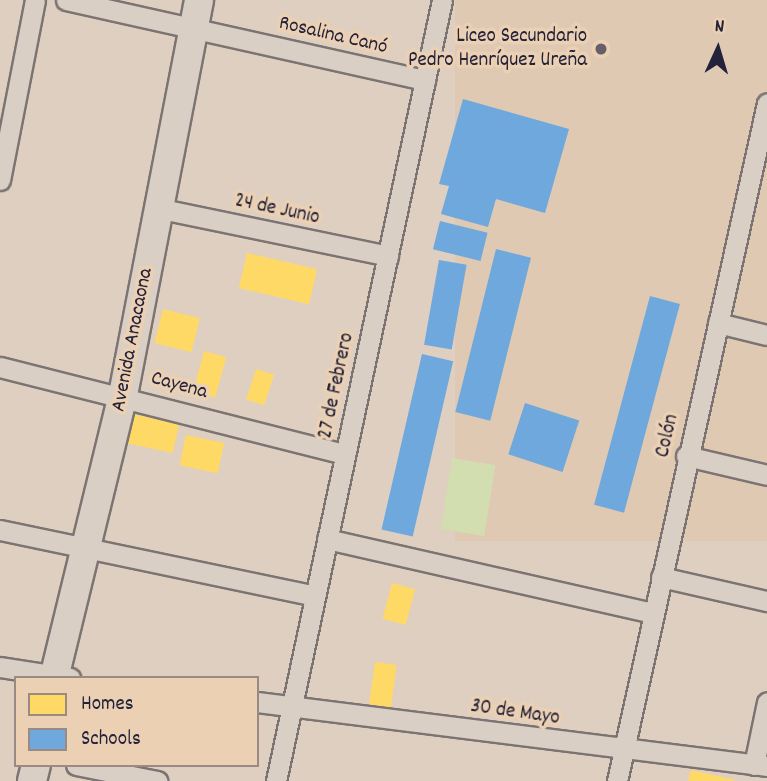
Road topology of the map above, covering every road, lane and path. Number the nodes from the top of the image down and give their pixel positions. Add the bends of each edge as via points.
1 (35, 0) edge
2 (66, 0) edge
3 (198, 0) edge
4 (442, 0) edge
5 (192, 27) junction
6 (425, 80) junction
7 (767, 103) edge
8 (763, 141) edge
9 (0, 180) edge
10 (157, 208) junction
11 (388, 256) junction
12 (718, 323) junction
13 (767, 335) edge
14 (0, 367) edge
15 (123, 395) junction
16 (345, 454) junction
17 (687, 456) junction
18 (767, 475) edge
19 (0, 530) edge
20 (327, 539) junction
21 (88, 547) junction
22 (661, 578) junction
23 (315, 596) junction
24 (767, 601) edge
25 (653, 613) junction
26 (0, 667) edge
27 (54, 676) edge
28 (60, 676) edge
29 (259, 702) edge
30 (767, 702) edge
31 (291, 706) junction
32 (623, 751) junction
33 (760, 766) edge
34 (86, 767) edge
35 (157, 781) edge
36 (276, 781) edge
37 (617, 781) edge

1 - 9 street
2 - 5 street, Rosalina Canó
3 - 5 street, Avenida Anacaona
4 - 6 street, 27 de Febrero
5 - 6 street, Rosalina Canó
5 - 10 street, Avenida Anacaona
6 - 11 street, 27 de Febrero
7 - 8 street, Colón
8 - 12 street, Colón
10 - 11 street, 24 de Junio
10 - 15 street, Avenida Anacaona
11 - 16 street, 27 de Febrero
12 - 13 street
12 - 17 street, Colón
14 - 15 street, Cayena
15 - 16 street, Cayena
15 - 21 street, Avenida Anacaona
16 - 20 street, 27 de Febrero
17 - 18 street
17 - 22 street, Colón
19 - 21 street
20 - 23 street, 27 de Febrero
20 - 25 street
21 - 23 street
21 - 28 street, Avenida Anacaona
22 - 24 street
22 - 25 street, Colón
23 - 31 street, 27 de Febrero
25 - 32 street, Colón
26 - 27 street
29 - 31 street, 30 de Mayo
30 - 33 street
31 - 32 street, 30 de Mayo
31 - 36 street, 27 de Febrero
32 - 33 street, 30 de Mayo
32 - 37 street, Colón
34 - 35 street

